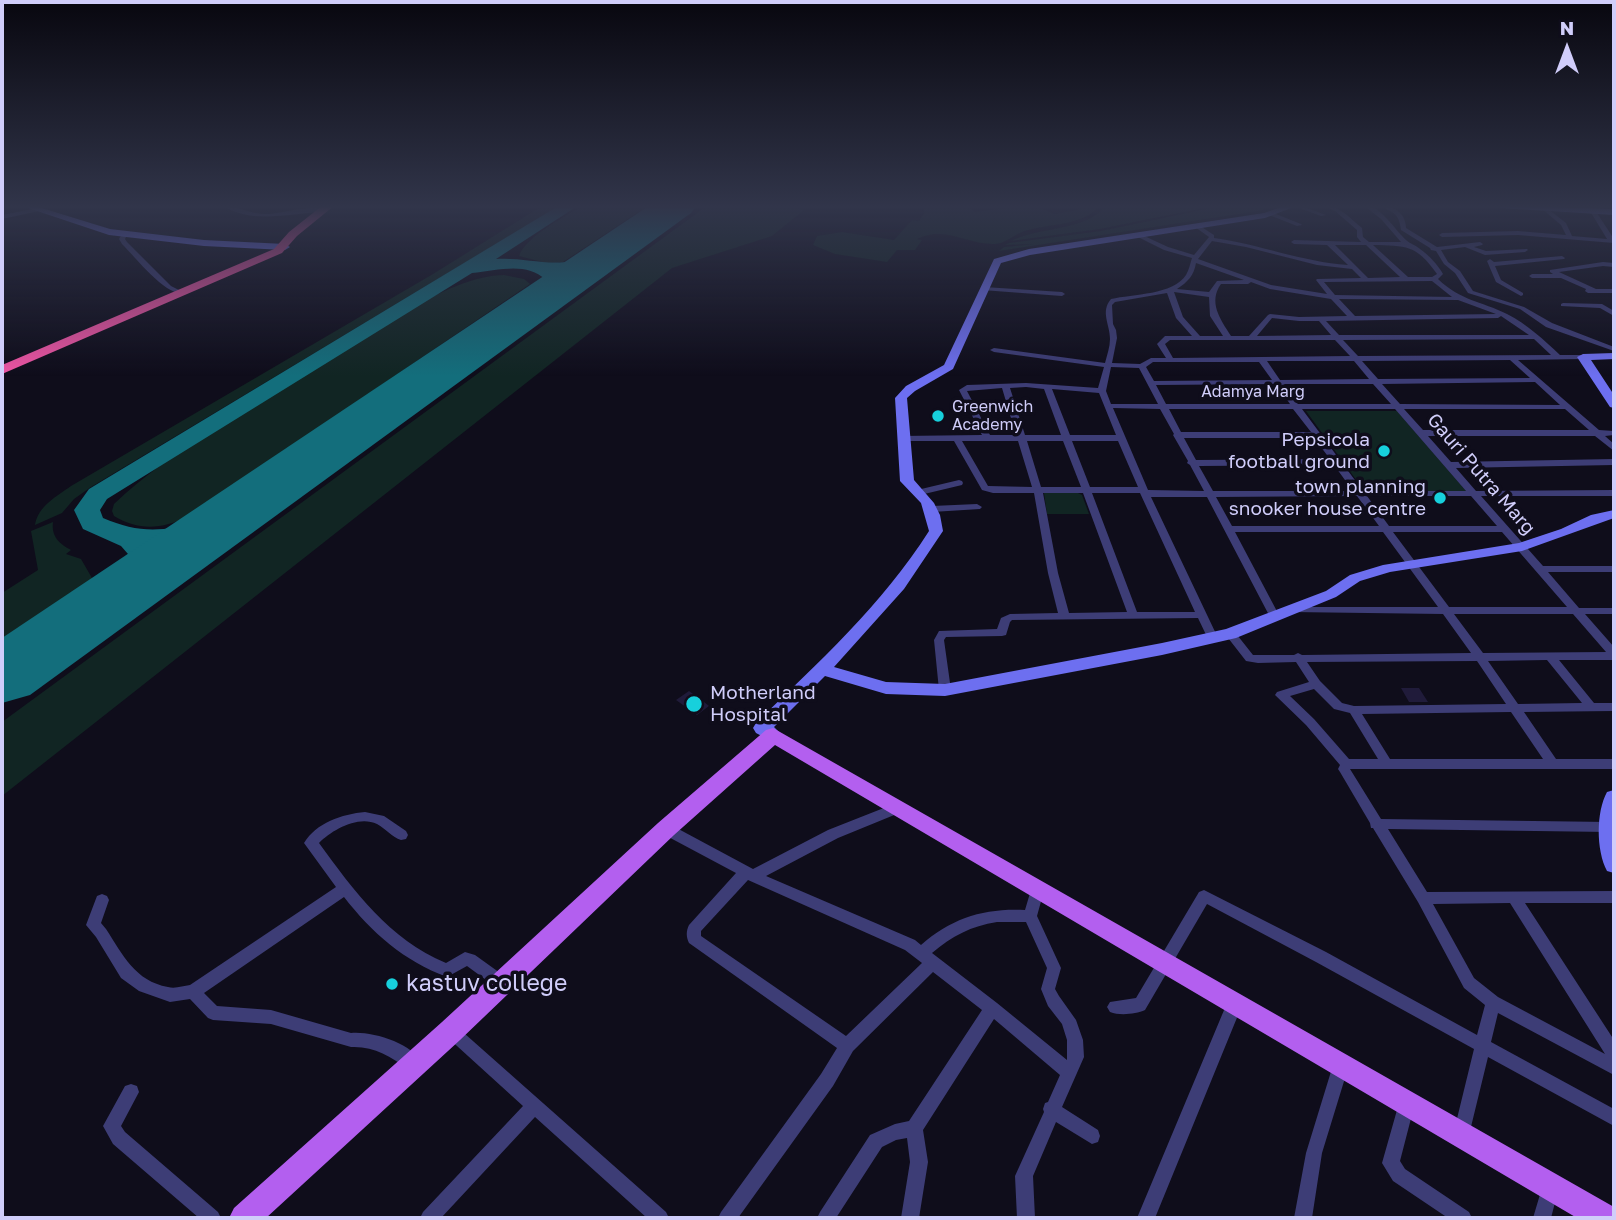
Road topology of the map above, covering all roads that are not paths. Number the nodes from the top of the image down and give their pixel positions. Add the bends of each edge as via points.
1 (143, 262) edge
2 (245, 262) edge
3 (997, 262) edge
4 (1194, 262) edge
5 (1203, 262) edge
6 (1307, 262) edge
7 (1348, 262) edge
8 (1388, 262) edge
9 (1430, 262) edge
10 (1445, 262) edge
11 (1517, 262) edge
12 (1493, 264) joint
13 (1614, 265) edge
14 (1353, 267) junction
15 (1532, 276) dead end
16 (1560, 276) junction
17 (1366, 279) junction
18 (1406, 279) junction
19 (1434, 279) junction
20 (1254, 282) junction
21 (984, 289) junction
22 (1169, 289) junction
23 (1582, 291) dead end
24 (1595, 291) junction
25 (1613, 292) edge
26 (181, 293) junction
27 (1062, 294) dead end
28 (1521, 294) dead end
29 (1213, 296) junction
30 (1333, 297) junction
31 (1456, 299) junction
32 (1563, 305) dead end
33 (1522, 308) junction
34 (1502, 314) junction
35 (1614, 314) edge
36 (1352, 317) junction
37 (1321, 318) junction
38 (1337, 336) junction
39 (1197, 337) junction
40 (1228, 337) junction
41 (1252, 337) junction
42 (1536, 337) junction
43 (1614, 349) edge
44 (994, 350) dead end
45 (1614, 356) edge
46 (1583, 357) junction
47 (1511, 358) junction
48 (1559, 358) junction
49 (1261, 359) junction
50 (1358, 359) junction
51 (1171, 360) junction
52 (1106, 365) junction
53 (1142, 366) junction
54 (2, 370) edge
55 (1600, 379) junction
56 (1537, 380) junction
57 (1614, 380) edge
58 (1278, 382) junction
59 (1151, 383) junction
60 (1381, 383) junction
61 (1005, 385) junction
62 (1047, 386) junction
63 (1101, 391) junction
64 (1614, 404) edge
65 (1107, 406) junction
66 (1295, 406) junction
67 (1399, 406) junction
68 (1163, 407) junction
69 (1569, 407) junction
70 (1421, 433) junction
71 (1598, 433) junction
72 (1614, 433) edge
73 (1177, 435) junction
74 (1315, 435) junction
75 (904, 438) junction
76 (987, 438) junction
77 (1120, 438) junction
78 (957, 439) junction
79 (1023, 439) junction
80 (1067, 439) junction
81 (1614, 447) edge
82 (1336, 462) junction
83 (1614, 462) edge
84 (1191, 463) junction
85 (1450, 465) junction
86 (959, 482) dead end
87 (1087, 489) junction
88 (1038, 491) junction
89 (920, 492) junction
90 (1144, 492) junction
91 (1474, 493) junction
92 (1614, 493) edge
93 (1209, 494) junction
94 (1360, 494) junction
95 (977, 507) dead end
96 (932, 509) junction
97 (1614, 514) edge
98 (1228, 529) junction
99 (1387, 529) junction
100 (1506, 529) junction
101 (1522, 547) junction
102 (1411, 563) junction
103 (1540, 569) junction
104 (1614, 569) edge
105 (1295, 610) junction
106 (1446, 611) junction
107 (1577, 611) junction
108 (1614, 611) edge
109 (1064, 615) junction
110 (1133, 615) junction
111 (1201, 615) junction
112 (1275, 617) junction
113 (1230, 634) junction
114 (1213, 638) junction
115 (1614, 655) edge
116 (1479, 656) junction
117 (1550, 656) junction
118 (1298, 657) junction
119 (822, 669) junction
120 (1316, 684) junction
121 (945, 690) junction
122 (1513, 707) junction
123 (1591, 707) junction
124 (1614, 707) edge
125 (1354, 710) junction
126 (773, 734) junction
127 (1386, 763) junction
128 (1552, 763) junction
129 (1346, 764) junction
130 (1614, 764) edge
131 (1614, 797) edge
132 (899, 807) junction
133 (1376, 824) junction
134 (666, 829) junction
135 (401, 835) dead end
136 (1612, 839) edge
137 (1614, 865) edge
138 (749, 874) junction
139 (1038, 887) junction
140 (345, 889) junction
141 (1614, 897) edge
142 (1423, 898) junction
143 (1514, 898) junction
144 (102, 900) dead end
145 (1030, 916) junction
146 (927, 958) junction
147 (1164, 961) junction
148 (502, 983) junction
149 (193, 992) junction
150 (1493, 1002) junction
151 (1235, 1003) junction
152 (1115, 1007) dead end
153 (992, 1008) junction
154 (451, 1031) junction
155 (1483, 1045) junction
156 (847, 1046) junction
157 (1614, 1054) edge
158 (1341, 1064) junction
159 (415, 1065) junction
160 (1614, 1067) edge
161 (1069, 1072) junction
162 (131, 1092) dead end
163 (1407, 1103) junction
164 (535, 1106) junction
165 (1051, 1109) junction
166 (1614, 1118) edge
167 (915, 1128) junction
168 (1461, 1135) junction
169 (1092, 1136) dead end
170 (1550, 1187) junction
171 (212, 1218) edge
172 (244, 1218) edge
173 (429, 1218) edge
174 (660, 1218) edge
175 (727, 1218) edge
176 (825, 1218) edge
177 (910, 1218) edge
178 (1027, 1218) edge
179 (1146, 1218) edge
180 (1303, 1218) edge
181 (1464, 1218) edge
182 (1542, 1218) edge
183 (1605, 1218) edge

1 - 26 street
2 - 26 highway
3 - 21 main road
4 - 22 street via 1190,275
5 - 20 street
6 - 14 street
7 - 14 street
8 - 18 street
9 - 19 street via 1440,274
10 - 33 street via 1470,292
11 - 12 street
12 - 28 street via 1498,281
13 - 16 street via 1552,271
14 - 17 street
15 - 16 street
16 - 24 street
17 - 18 street
17 - 30 street via 1319,280
18 - 19 street
19 - 31 street
20 - 29 street via 1219,282
20 - 30 street
21 - 27 street
21 - 75 main road via 949,367 901,398
22 - 29 street
22 - 39 street via 1180,318
22 - 52 street via 1109,304 1114,342
23 - 24 street
24 - 25 street
26 - 54 highway
29 - 40 street via 1214,316
30 - 31 street
30 - 36 street
31 - 34 street
32 - 35 street via 1602,306
33 - 34 street
33 - 43 street via 1549,325
34 - 36 street
34 - 42 street
36 - 37 street
37 - 38 street, Gauri Putra Marg
37 - 41 street via 1270,316
38 - 41 street
38 - 42 street
38 - 50 street, Gauri Putra Marg
39 - 40 street
39 - 51 street via 1162,341
40 - 41 street
42 - 48 street
44 - 52 street
45 - 46 main road
46 - 48 street
46 - 55 main road
47 - 48 street
47 - 50 street
47 - 56 street
49 - 50 street
49 - 51 street
49 - 58 street
50 - 60 street, Gauri Putra Marg
51 - 53 street via 1146,361
52 - 53 street
52 - 63 street
53 - 59 street
55 - 57 main road
55 - 64 main road
56 - 60 street
56 - 69 street
58 - 59 street
58 - 60 street
58 - 66 street
59 - 68 street
60 - 67 street, Gauri Putra Marg
61 - 62 street
61 - 76 street via 963,390
61 - 79 street
62 - 63 street
62 - 80 street
63 - 65 street
65 - 68 street, Adamya Marg
65 - 77 street
66 - 67 street, Adamya Marg
66 - 68 street, Adamya Marg
66 - 74 street
67 - 69 street, Adamya Marg
67 - 70 street, Gauri Putra Marg
68 - 73 street
69 - 71 street
70 - 71 street
70 - 85 street, Gauri Putra Marg
71 - 72 street
71 - 81 street
73 - 74 street
73 - 84 street
74 - 82 street
75 - 78 street
75 - 89 main road via 907,481
76 - 78 street
76 - 79 street
77 - 80 street
77 - 90 street
78 - 88 street via 985,488
79 - 80 street
79 - 88 street
80 - 87 street
82 - 84 street
82 - 94 street
83 - 85 street
84 - 93 street
85 - 91 street, Gauri Putra Marg
86 - 89 street
87 - 88 street
87 - 90 street
87 - 110 street
88 - 109 street
89 - 96 main road
90 - 93 street
90 - 111 street
91 - 92 street
91 - 94 street
91 - 100 street, Gauri Putra Marg
93 - 94 street
93 - 98 street
94 - 99 street
95 - 96 street
96 - 119 main road via 936,531 913,570
97 - 101 main road
98 - 99 street
98 - 112 street
99 - 100 street
99 - 102 street
100 - 101 street, Gauri Putra Marg
101 - 102 main road
101 - 103 street, Gauri Putra Marg
102 - 105 main road via 1355,578
102 - 106 street
103 - 104 street
103 - 107 street, Gauri Putra Marg
105 - 106 street
105 - 112 main road
106 - 107 street
106 - 116 street
107 - 108 street
107 - 115 street, Gauri Putra Marg
109 - 110 street
109 - 121 street via 1010,617 1002,632 943,634
110 - 111 street
111 - 114 street
112 - 113 main road
113 - 114 main road
113 - 118 street via 1250,658
114 - 121 main road
115 - 117 street
116 - 117 street
116 - 118 street
116 - 122 street
117 - 123 street
118 - 120 street
119 - 121 main road via 886,688
119 - 126 main road via 762,729
120 - 125 street via 1338,706
120 - 129 street via 1281,695
122 - 123 street
122 - 125 street
122 - 128 street
123 - 124 street
125 - 127 street
126 - 132 main road
126 - 134 main road
127 - 128 street
127 - 129 street
128 - 130 street
129 - 133 street via 1344,769
131 - 136 main road
132 - 138 street
132 - 139 main road
133 - 136 street
133 - 142 street
134 - 138 street
134 - 148 main road
135 - 140 street via 371,817 330,827 314,839 312,844
136 - 137 main road
138 - 146 street via 910,945
138 - 156 street via 694,929 694,939
139 - 145 street
139 - 147 main road
140 - 148 street via 388,938 423,961 447,970 470,960
140 - 149 street
141 - 143 street
142 - 143 street
142 - 150 street via 1469,983
143 - 157 street
144 - 149 street via 93,925 126,973 144,986 170,995
145 - 146 street via 1008,915 957,925 944,932
145 - 161 street via 1054,968 1048,989 1075,1040 1076,1057
146 - 153 street
146 - 156 street
147 - 151 main road
147 - 152 street via 1140,1004
147 - 155 street via 1205,897
148 - 154 main road
149 - 159 street via 213,1013 271,1017 351,1040 379,1042
150 - 155 street
150 - 160 street
151 - 158 main road
151 - 179 street
153 - 161 street
153 - 167 street
154 - 159 main road
154 - 164 street
155 - 166 street
155 - 168 street
156 - 175 street
158 - 163 main road
158 - 180 street via 1314,1153
159 - 172 main road
161 - 165 street
162 - 171 street via 111,1126
163 - 168 main road
163 - 181 street via 1391,1163 1399,1175
164 - 173 street
164 - 174 street
165 - 169 street
165 - 178 street via 1024,1176
167 - 176 street via 876,1141
167 - 177 street via 919,1162
168 - 170 main road
170 - 182 street
170 - 183 main road

